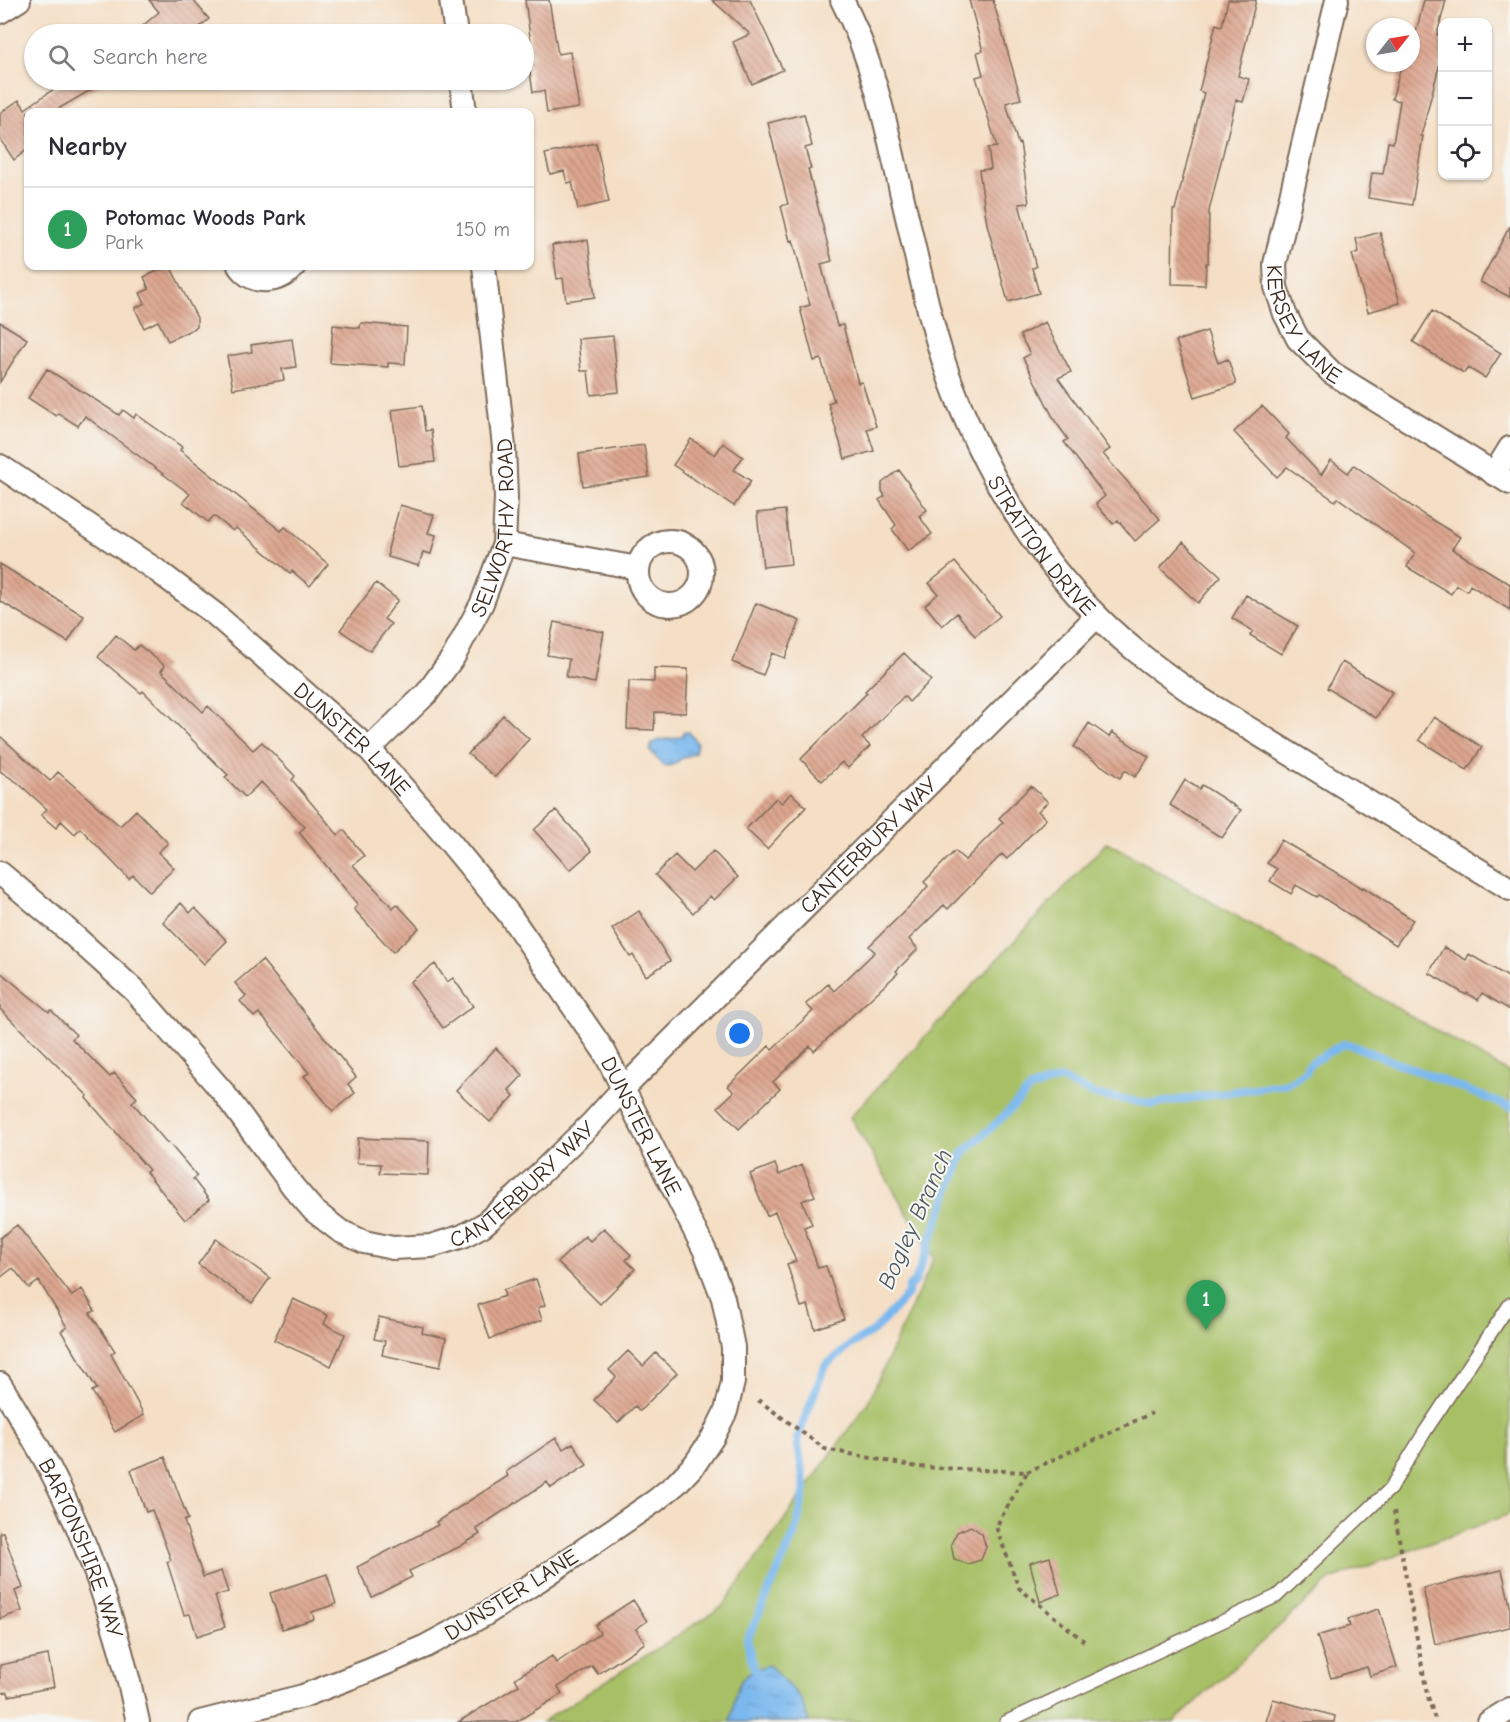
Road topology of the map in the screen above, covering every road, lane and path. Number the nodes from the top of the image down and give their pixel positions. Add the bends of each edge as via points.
1 (19, 0) edge
2 (451, 0) edge
3 (842, 0) edge
4 (1337, 0) edge
5 (0, 12) edge
6 (455, 24) edge
7 (462, 90) edge
8 (464, 108) edge
9 (243, 270) edge
10 (291, 270) edge
11 (484, 270) edge
12 (1510, 448) edge
13 (0, 466) edge
14 (1502, 479) edge
15 (504, 544) junction
16 (638, 568) dead end
17 (1097, 616) junction
18 (369, 749) junction
19 (0, 873) edge
20 (1510, 890) edge
21 (622, 1090) junction
22 (1510, 1304) edge
23 (0, 1384) edge
24 (758, 1400) dead end
25 (1152, 1413) dead end
26 (1027, 1472) junction
27 (1390, 1489) junction
28 (1083, 1641) dead end
29 (1510, 1709) edge
30 (138, 1722) edge
31 (200, 1722) edge
32 (1006, 1722) edge
33 (1436, 1722) edge
34 (1489, 1722) edge

1 - 5 street
2 - 6 street
3 - 17 street, STRATTON DRIVE via 863,46 933,328 967,424 1027,530
4 - 14 street, KERSEY LANE via 1275,264 1276,287 1285,314 1298,339 1332,373
7 - 8 street
9 - 10 street via 263,281
11 - 15 street, SELWORTHY ROAD via 504,447
12 - 14 street
13 - 18 street, DUNSTER LANE via 159,572 216,615
15 - 16 street
15 - 18 street, SELWORTHY ROAD via 482,603 454,656 427,693
17 - 20 street, STRATTON DRIVE via 1201,699
17 - 21 street, CANTERBURY WAY
18 - 21 street, DUNSTER LANE via 509,914 604,1051
19 - 21 street, CANTERBURY WAY via 134,990 223,1092 314,1211 340,1231 364,1242 393,1248 431,1246 483,1226
21 - 31 street, DUNSTER LANE via 705,1251 723,1298 733,1347 733,1383 726,1411 695,1464 655,1501 540,1580 426,1646 303,1696
22 - 27 lane
23 - 30 street, BARTONSHIRE WAY via 39,1449 71,1514 116,1634
24 - 26 path via 825,1449 917,1467
25 - 26 path
26 - 28 path via 996,1527 1019,1588
27 - 32 lane via 1276,1596
27 - 33 path via 1426,1694
29 - 34 street

